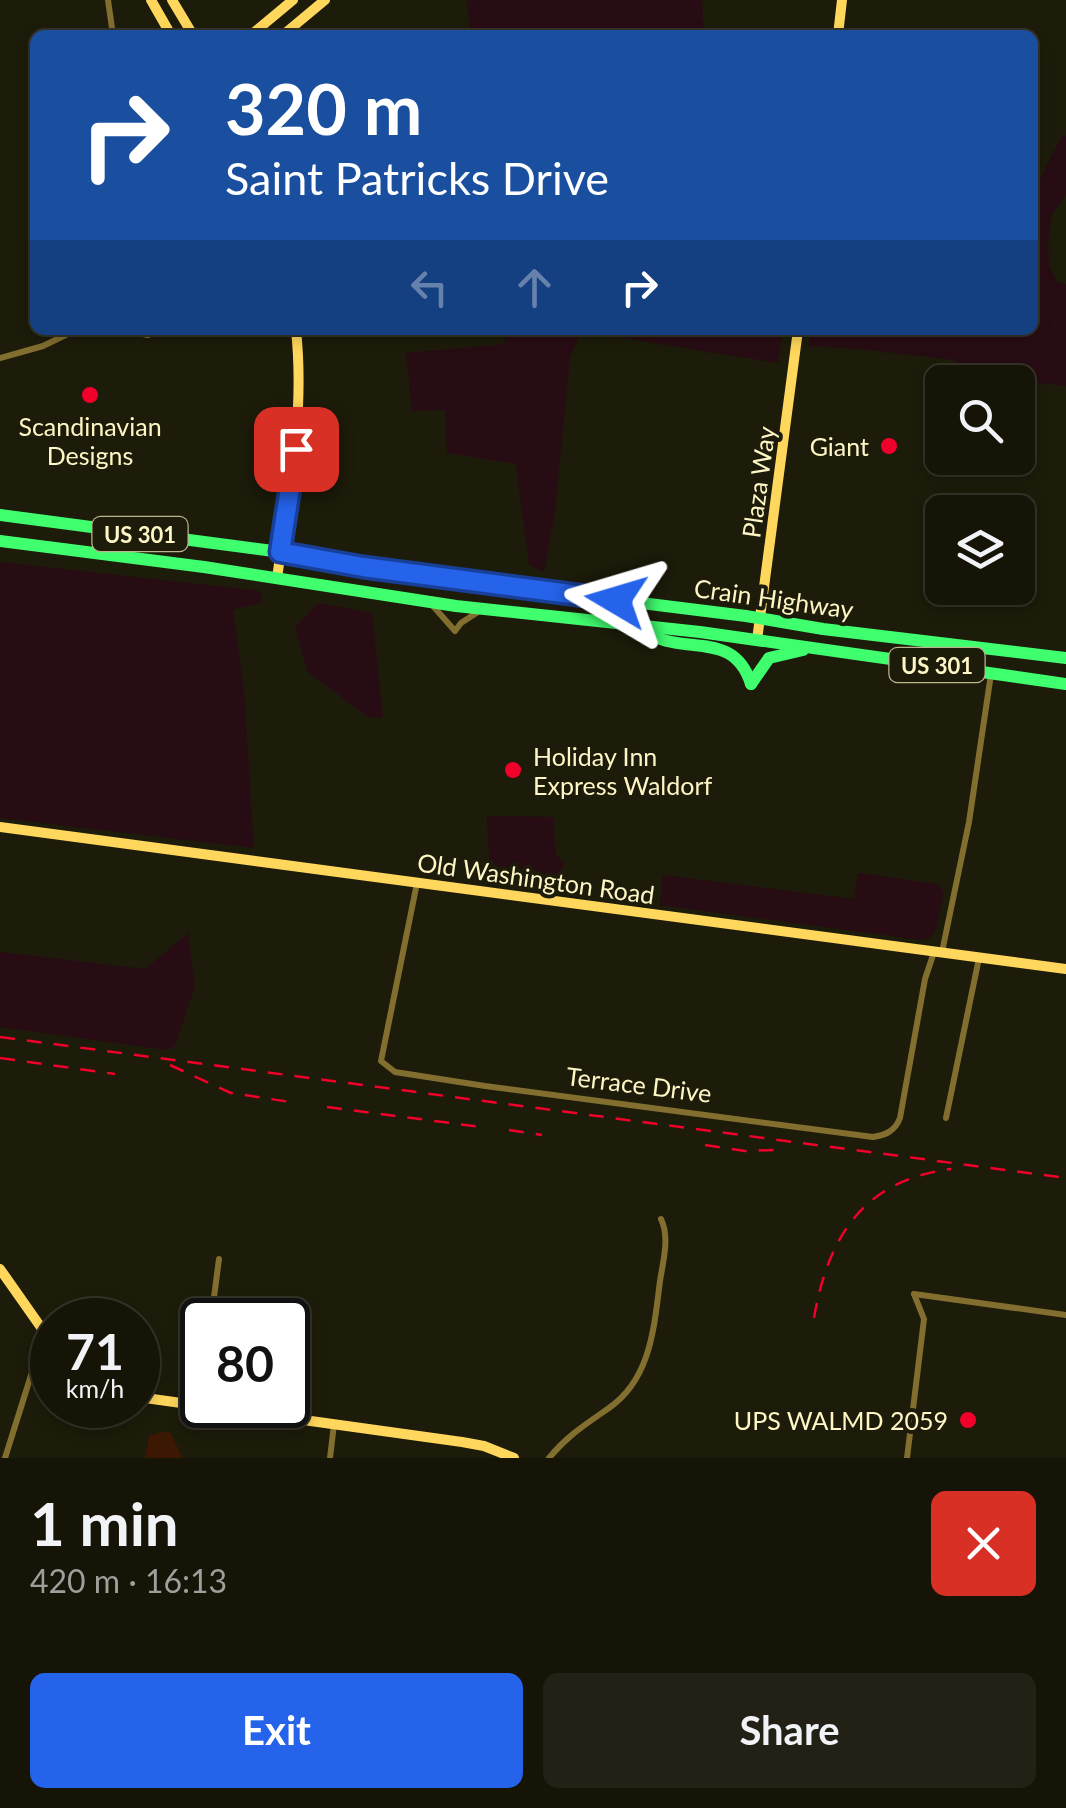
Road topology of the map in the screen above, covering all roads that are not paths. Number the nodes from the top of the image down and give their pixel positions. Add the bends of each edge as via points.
1 (108, 0) edge
2 (151, 0) edge
3 (172, 0) edge
4 (293, 0) edge
5 (325, 0) edge
6 (842, 0) edge
7 (112, 30) edge
8 (167, 30) edge
9 (190, 30) edge
10 (257, 30) edge
11 (289, 30) edge
12 (839, 30) edge
13 (66, 335) edge
14 (296, 335) edge
15 (797, 335) edge
16 (0, 358) edge
17 (0, 516) edge
18 (0, 541) edge
19 (280, 552) junction
20 (276, 578) junction
21 (429, 602) junction
22 (483, 609) junction
23 (760, 618) junction
24 (640, 627) junction
25 (757, 640) junction
26 (808, 648) junction
27 (1066, 658) edge
28 (991, 672) junction
29 (1066, 684) edge
30 (0, 827) edge
31 (417, 883) junction
32 (938, 952) junction
33 (979, 958) junction
34 (1066, 969) edge
35 (946, 1118) dead end
36 (661, 1219) dead end
37 (219, 1259) dead end
38 (0, 1269) edge
39 (215, 1298) edge
40 (30, 1313) edge
41 (1066, 1315) edge
42 (30, 1379) edge
43 (310, 1421) edge
44 (334, 1424) junction
45 (5, 1458) edge
46 (330, 1458) edge
47 (514, 1458) edge
48 (549, 1458) edge
49 (907, 1458) edge

1 - 7 street
2 - 8 main road
3 - 9 main road
4 - 10 main road
5 - 11 main road
6 - 12 main road
13 - 16 street
14 - 19 main road via 300,413
15 - 23 main road, Plaza Way
17 - 19 highway, Crain Highway / US 301
18 - 20 highway, Crain Highway / US 301
19 - 20 main road
19 - 23 highway, Crain Highway / US 301
20 - 21 highway, Crain Highway / US 301
21 - 22 highway, Crain Highway / US 301
21 - 22 street via 455,631
22 - 24 highway, Crain Highway / US 301
23 - 25 main road, Plaza Way
23 - 27 highway, Crain Highway / US 301
24 - 25 highway, Crain Highway / US 301
24 - 26 highway via 654,639 728,652 751,684 770,658
25 - 26 highway, Crain Highway / US 301
26 - 28 highway, Crain Highway / US 301
28 - 29 highway, Crain Highway / US 301
28 - 32 street via 969,822
30 - 31 main road, Old Washington Road
31 - 32 main road, Old Washington Road
31 - 32 street, Terrace Drive via 381,1062 395,1072 485,1086 882,1135 900,1118 925,979
32 - 33 main road, Old Washington Road
33 - 34 main road, Old Washington Road
33 - 35 street
36 - 48 street via 666,1233 660,1280 640,1375 618,1402 575,1430
37 - 39 street
38 - 40 main road
41 - 49 street via 914,1294 924,1319
42 - 45 street
43 - 44 main road
44 - 46 street
44 - 47 main road via 484,1446

